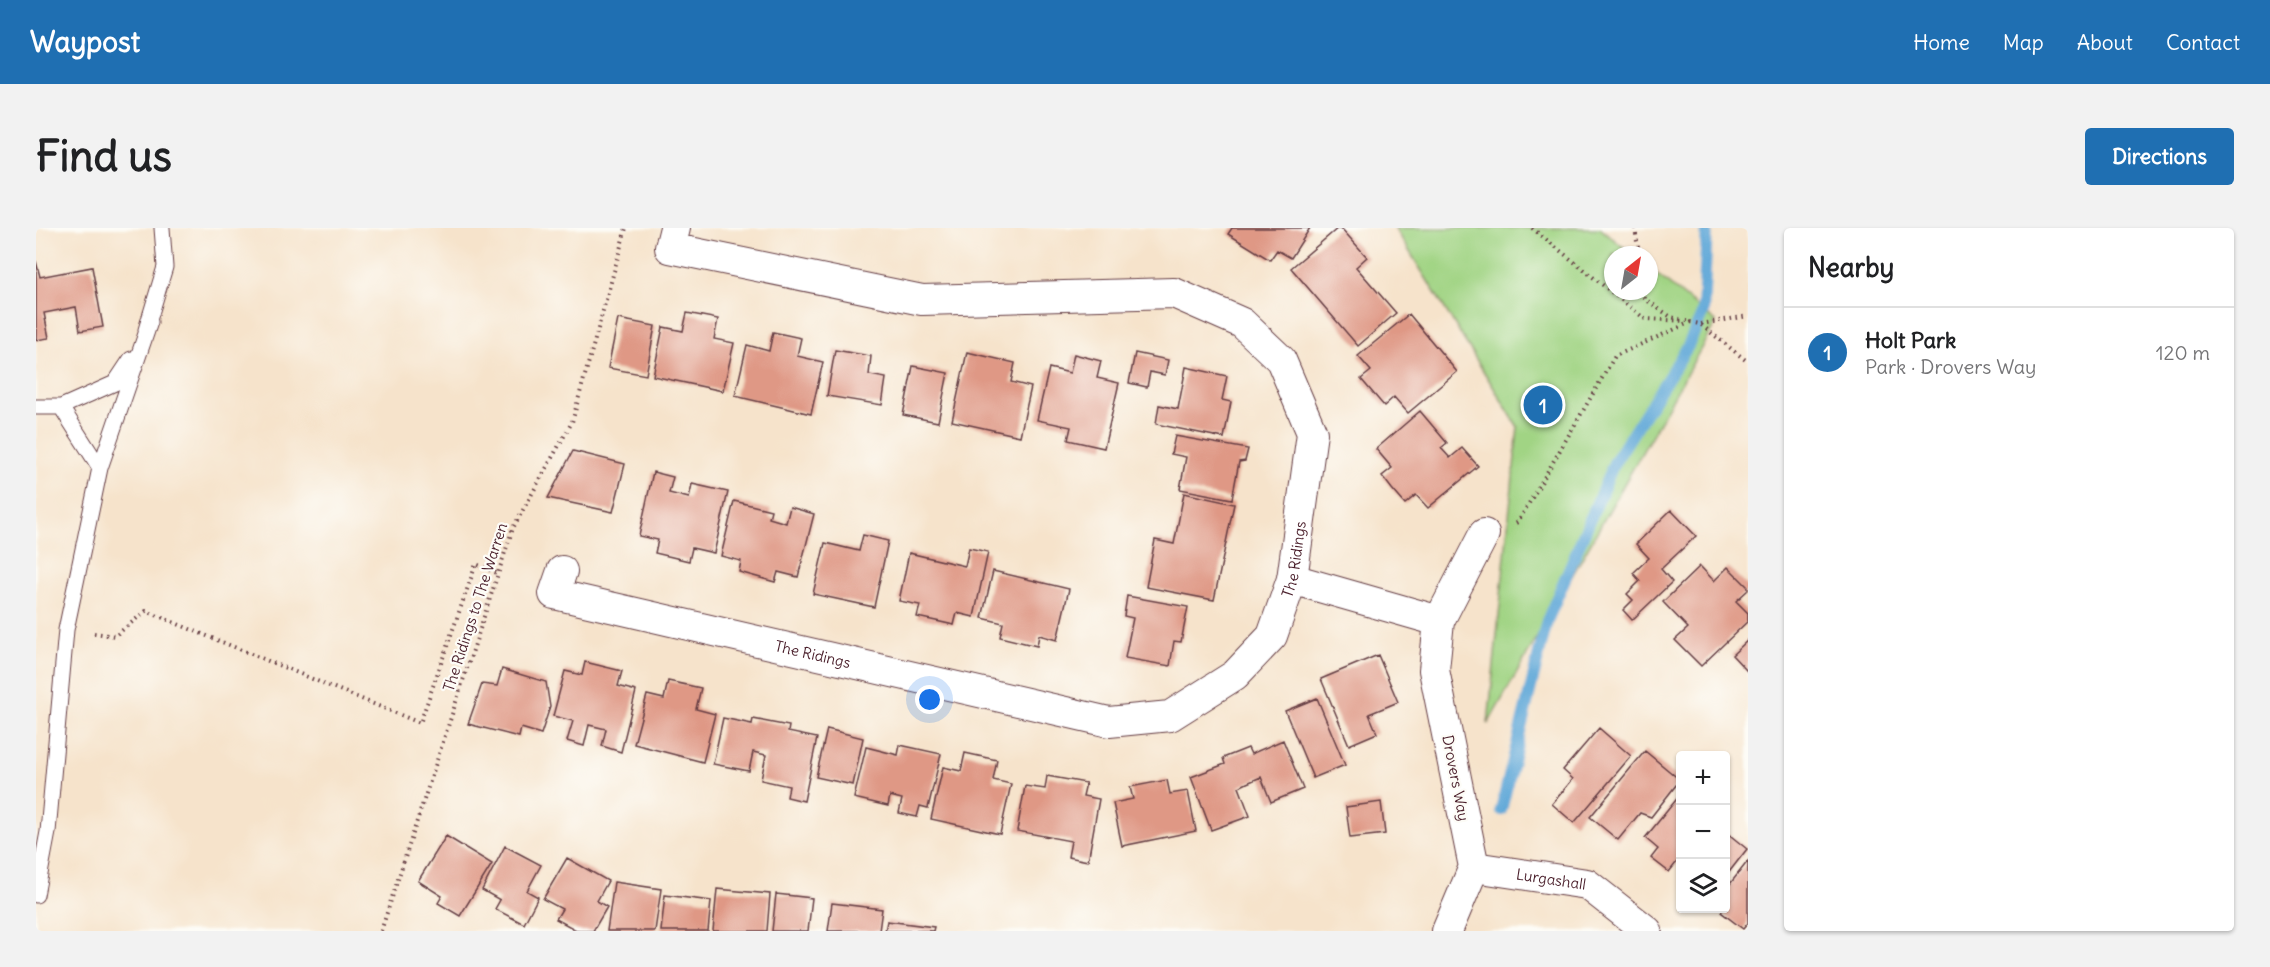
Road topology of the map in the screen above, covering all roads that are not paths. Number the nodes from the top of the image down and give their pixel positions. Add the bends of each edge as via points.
1 (162, 228) edge
2 (675, 228) edge
3 (150, 322) junction
4 (36, 406) edge
5 (61, 407) junction
6 (100, 468) junction
7 (1484, 534) road end
8 (562, 571) dead end
9 (1292, 579) junction
10 (1439, 621) junction
11 (1474, 867) junction
12 (36, 895) edge
13 (1447, 931) edge
14 (1647, 931) edge

1 - 3 lane via 165,267
2 - 9 street, The Ridings via 670,248 922,300 1174,293 1242,323 1281,360 1312,433
3 - 5 lane via 126,370 115,383
3 - 6 lane
4 - 5 lane
5 - 6 lane
6 - 12 lane via 66,630 48,832
7 - 10 street, Drovers Way
8 - 9 street, The Ridings via 554,594 1109,722 1170,716 1234,675 1272,636
9 - 10 street
10 - 11 street, Drovers Way via 1434,670
11 - 13 street
11 - 14 street, Lurgashall via 1587,884

